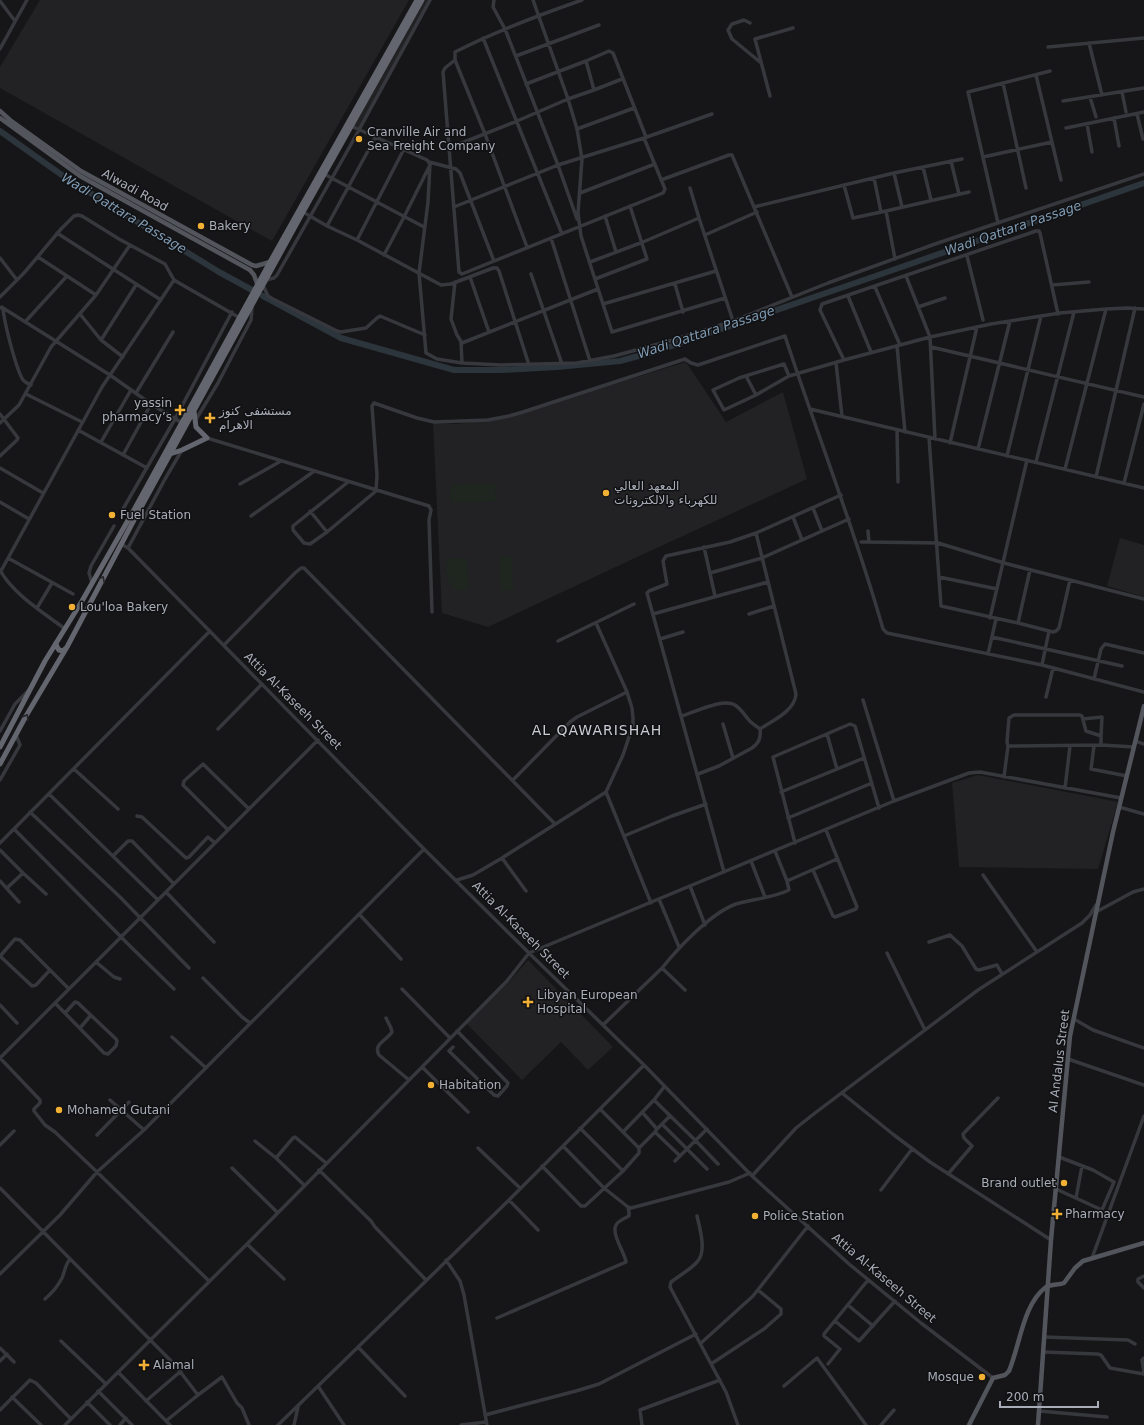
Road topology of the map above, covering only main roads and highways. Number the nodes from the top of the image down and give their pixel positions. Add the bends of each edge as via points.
1 (417, 0) edge
2 (422, 0) edge
3 (0, 111) edge
4 (0, 118) edge
5 (89, 178) junction
6 (273, 262) junction
7 (251, 267) junction
8 (262, 284) junction
9 (194, 410) junction
10 (170, 454) junction
11 (56, 643) junction
12 (67, 647) junction
13 (45, 661) junction
14 (55, 668) junction
15 (1144, 706) edge
16 (0, 747) edge
17 (0, 764) edge
18 (1144, 1243) edge
19 (1047, 1286) junction
20 (969, 1425) edge
21 (1038, 1425) edge

1 - 6 highway
2 - 6 highway
3 - 5 main road, Alwadi Road
4 - 5 main road, Alwadi Road via 61,163
5 - 7 main road, Alwadi Road
6 - 7 main road
6 - 8 highway
6 - 8 highway
7 - 8 main road
8 - 9 highway
8 - 11 highway via 240,318
9 - 10 highway
9 - 10 highway via 194,422 207,438
12 -> 10 highway
11 - 12 highway via 59,650 63,651
11 - 13 highway
12 - 14 highway
13 - 14 highway via 53,659
13 - 16 highway
17 -> 14 highway
15 - 19 main road, Al Andalus Street via 1096,905 1070,1036
18 - 19 main road via 1092,1258 1079,1264 1064,1283
19 - 20 main road via 1034,1300 1009,1371 1005,1375 993,1378
19 - 21 main road, Al Andalus Street

